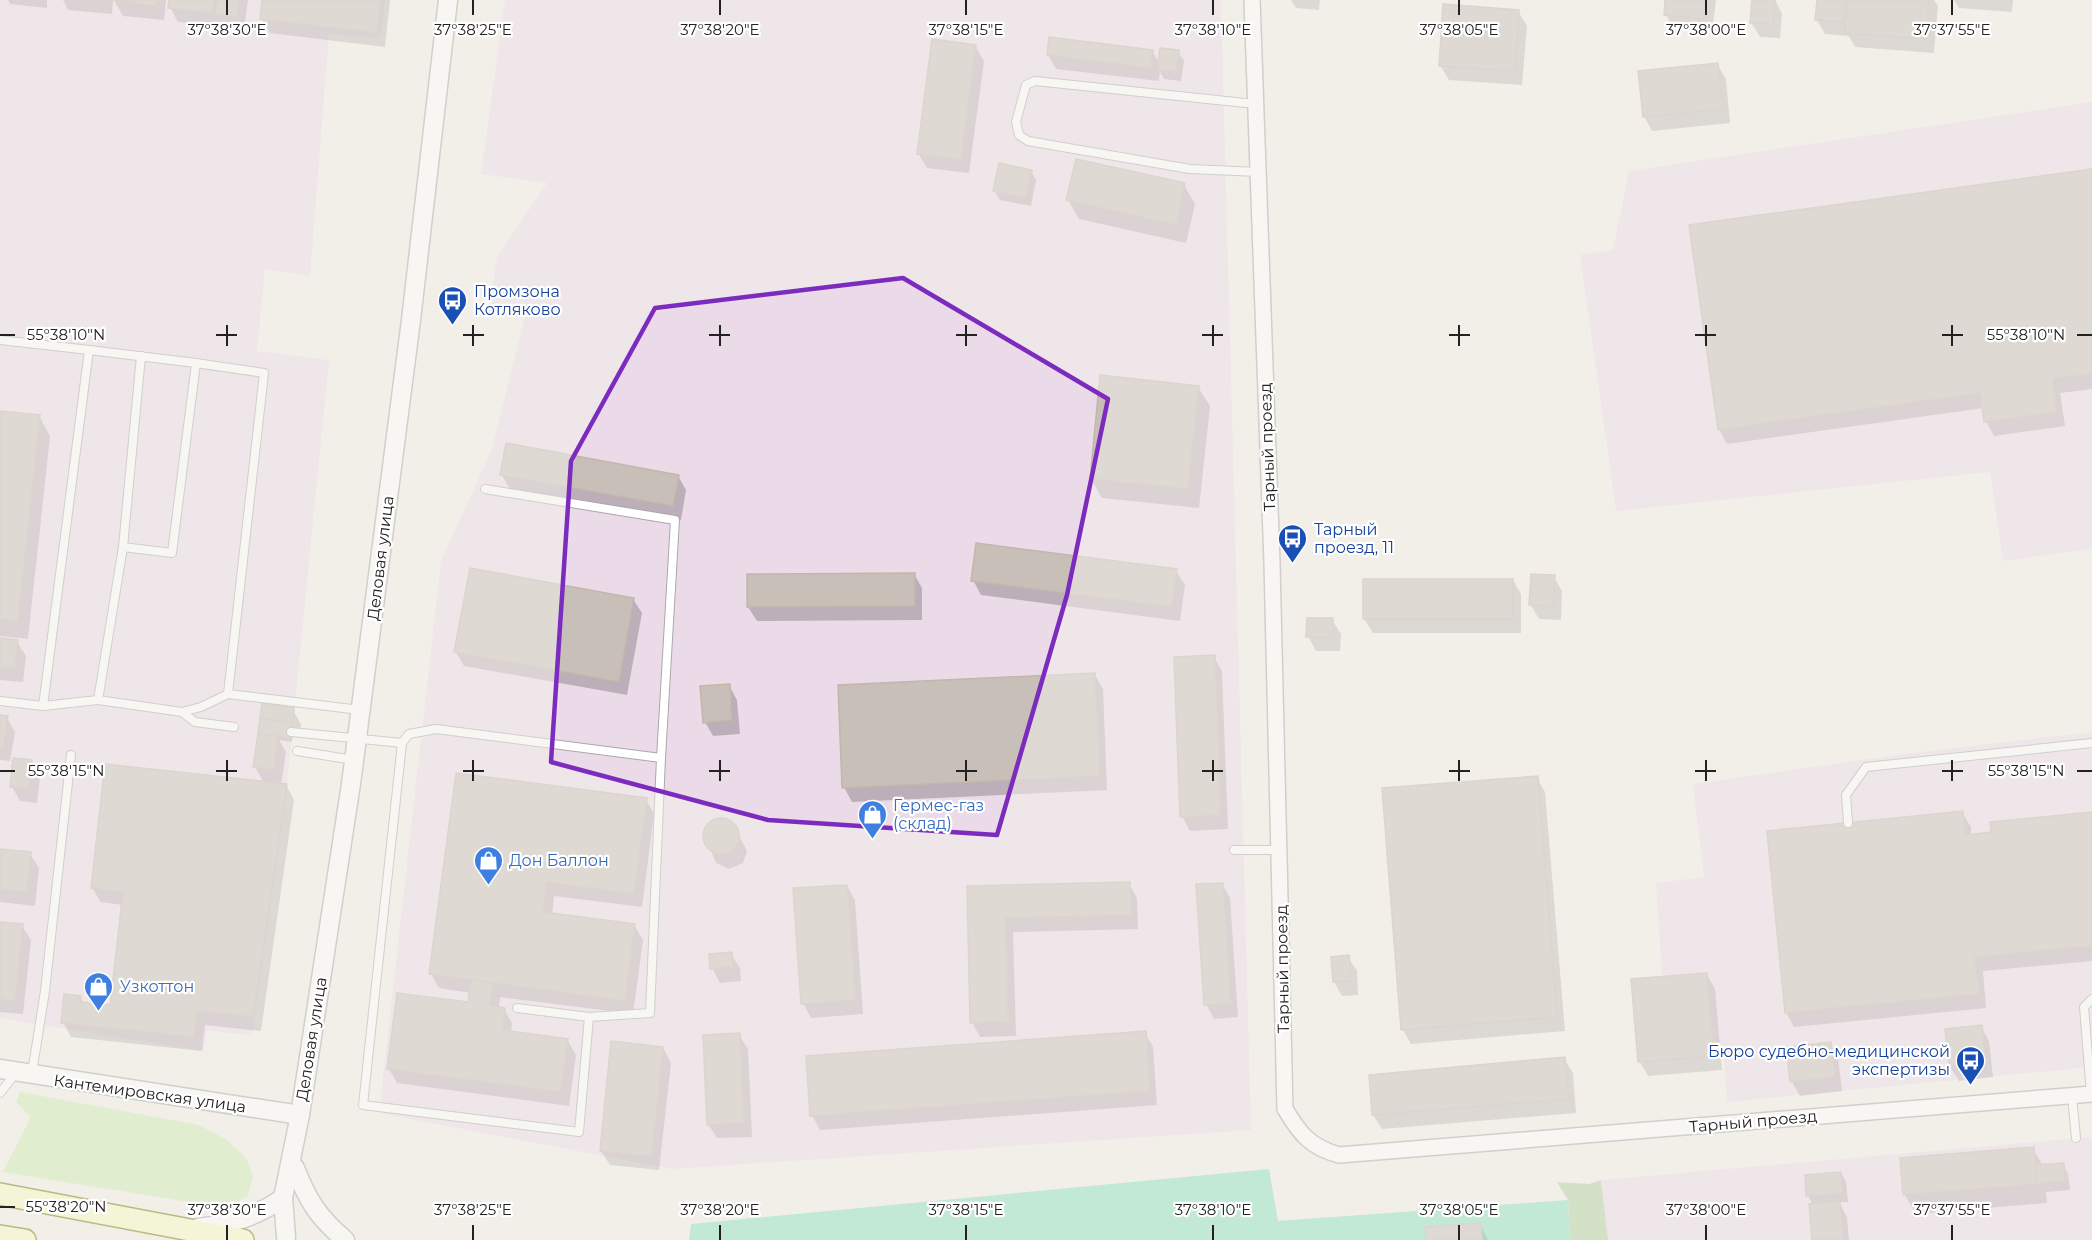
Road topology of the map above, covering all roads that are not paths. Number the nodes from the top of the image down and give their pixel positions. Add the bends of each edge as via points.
1 (448, 0) edge
2 (1252, 0) edge
3 (1255, 104) junction
4 (1258, 172) junction
5 (0, 340) edge
6 (89, 350) junction
7 (141, 356) junction
8 (196, 363) junction
9 (485, 489) dead end
10 (123, 547) junction
11 (228, 694) junction
12 (0, 700) edge
13 (98, 700) junction
14 (43, 706) junction
15 (360, 710) junction
16 (182, 712) junction
17 (234, 727) dead end
18 (291, 732) dead end
19 (357, 740) junction
20 (402, 743) junction
21 (2092, 743) edge
22 (297, 751) dead end
23 (71, 755) dead end
24 (661, 758) junction
25 (354, 760) junction
26 (1848, 823) dead end
27 (1234, 850) dead end
28 (1279, 850) junction
29 (2092, 999) edge
30 (517, 1008) dead end
31 (589, 1017) junction
32 (16, 1072) edge
33 (0, 1093) edge
34 (2091, 1094) edge
35 (2072, 1096) junction
36 (300, 1115) junction
37 (2076, 1138) dead end
38 (295, 1168) junction
39 (0, 1194) edge
40 (283, 1198) junction
41 (192, 1229) junction
42 (0, 1236) edge
43 (285, 1239) edge
44 (25, 1240) edge
45 (243, 1240) edge
46 (345, 1240) edge

1 - 15 street, Деловая улица
2 - 3 street, Тарный проезд
3 - 4 street, Тарный проезд
3 - 4 lane via 1035,81 1026,85 1017,122 1019,135 1028,141 1190,169
4 - 28 street, Тарный проезд
5 - 6 lane
6 - 7 lane
6 - 14 lane
7 - 8 lane
7 - 10 lane
8 - 10 lane via 172,553
8 - 11 lane via 264,373
9 - 24 lane via 675,520
10 - 13 lane
11 - 15 lane
11 - 16 lane
12 - 14 lane
13 - 14 lane
13 - 16 lane
15 - 19 street, Деловая улица
16 - 17 lane via 195,722
18 - 19 lane
19 - 20 lane
19 - 25 street, Деловая улица
20 - 24 lane via 409,734 436,729
20 - 31 lane via 363,1105 579,1132
21 - 26 lane via 1866,767 1846,795
22 - 25 lane
23 - 32 lane via 45,991
24 - 31 lane via 650,1013
25 - 36 street, Деловая улица
27 - 28 lane
28 - 35 street, Тарный проезд via 1285,1109 1298,1131 1319,1150 1339,1155
29 - 34 lane via 2084,1006
30 - 31 lane
32 - 33 lane
32 - 36 street, Кантемировская улица
34 - 35 street, Тарный проезд
35 - 37 lane
36 - 38 street
36 - 40 street
38 - 43 street
38 - 46 street via 307,1198 323,1222
39 - 41 main road
40 - 41 street via 239,1221
40 - 43 street
41 - 45 main road
42 - 44 main road

